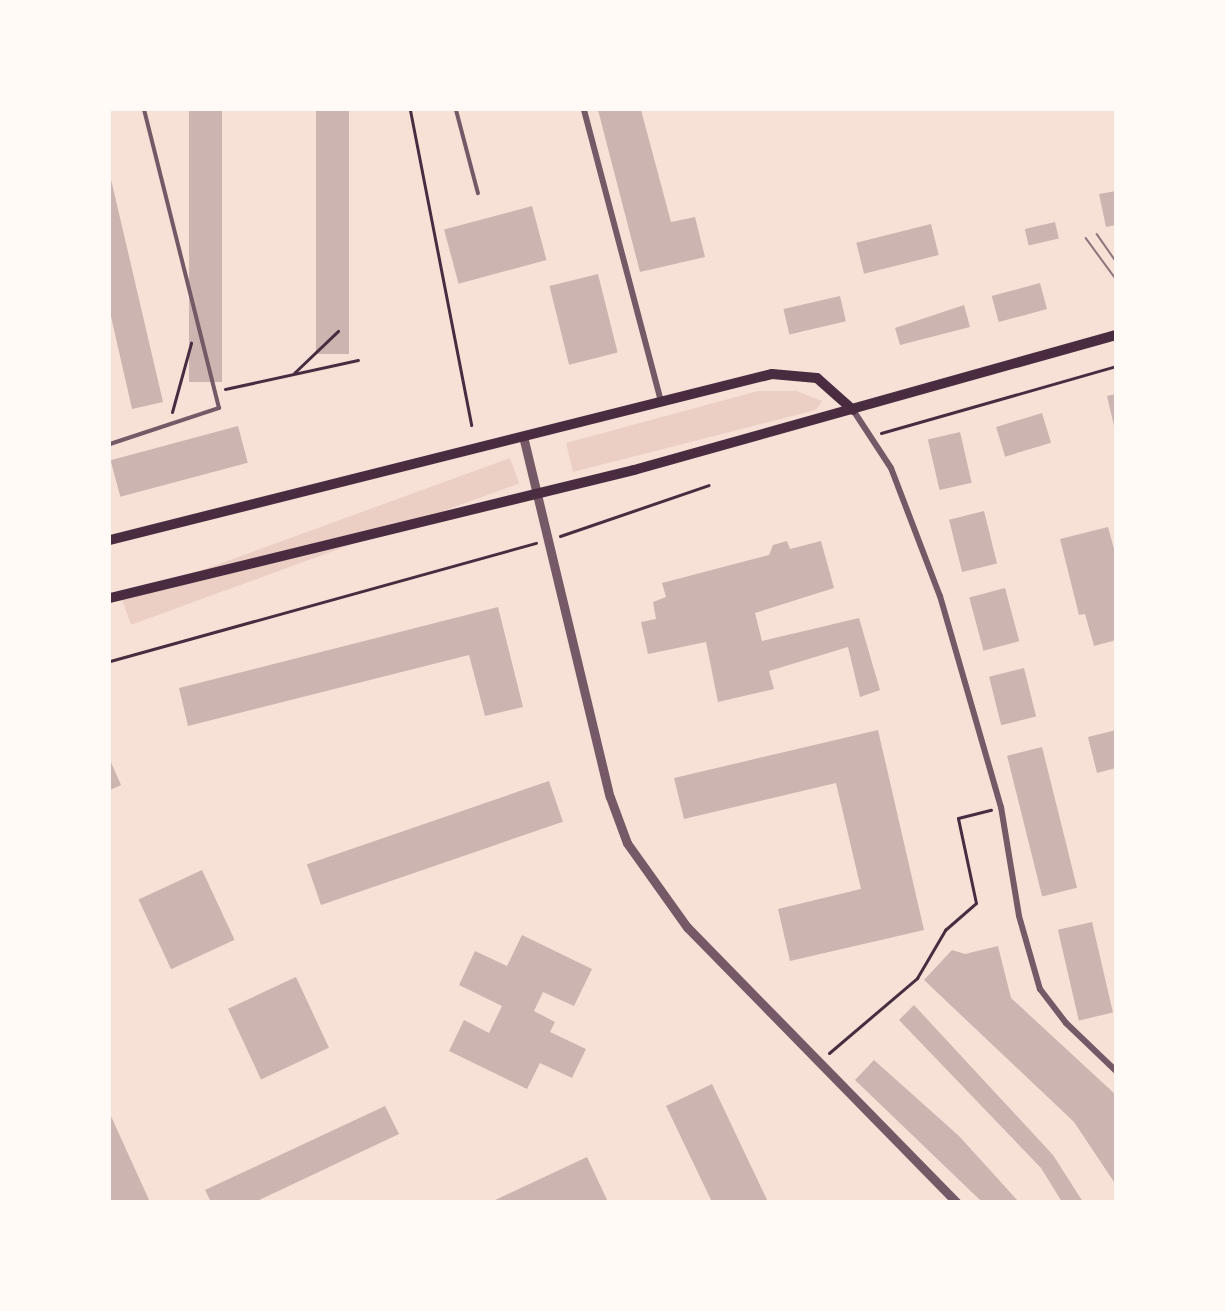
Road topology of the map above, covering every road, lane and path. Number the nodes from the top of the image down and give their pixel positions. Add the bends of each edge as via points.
1 (144, 110) edge
2 (410, 110) edge
3 (456, 110) edge
4 (584, 110) edge
5 (478, 193) dead end
6 (197, 321) junction
7 (338, 331) dead end
8 (1116, 335) edge
9 (358, 360) dead end
10 (1116, 366) edge
11 (292, 374) junction
12 (214, 391) junction
13 (661, 400) junction
14 (854, 410) junction
15 (471, 424) dead end
16 (169, 425) junction
17 (523, 436) junction
18 (869, 437) junction
19 (110, 444) edge
20 (709, 485) dead end
21 (540, 492) junction
22 (550, 539) junction
23 (110, 540) edge
24 (110, 598) edge
25 (110, 661) edge
26 (1001, 807) junction
27 (820, 1060) junction
28 (1116, 1071) edge
29 (956, 1202) edge

1 - 6 lane
2 - 15 path
3 - 5 lane
4 - 13 street
6 - 12 lane
6 - 16 path
7 - 11 path
8 - 14 main road
9 - 11 path
10 - 18 path
11 - 12 path
12 - 16 lane via 219,408
13 - 14 main road via 772,374 796,374 817,378
13 - 17 main road
14 - 18 street
14 - 21 main road
16 - 19 lane
17 - 21 street
17 - 23 main road
18 - 26 street via 891,468 940,596
20 - 22 path
21 - 22 street
21 - 24 main road
22 - 25 path
22 - 27 street via 610,797 627,843 665,902
26 - 27 path via 958,818 976,903 945,930 917,978
26 - 28 street via 1019,916 1040,989 1066,1023
27 - 29 street

